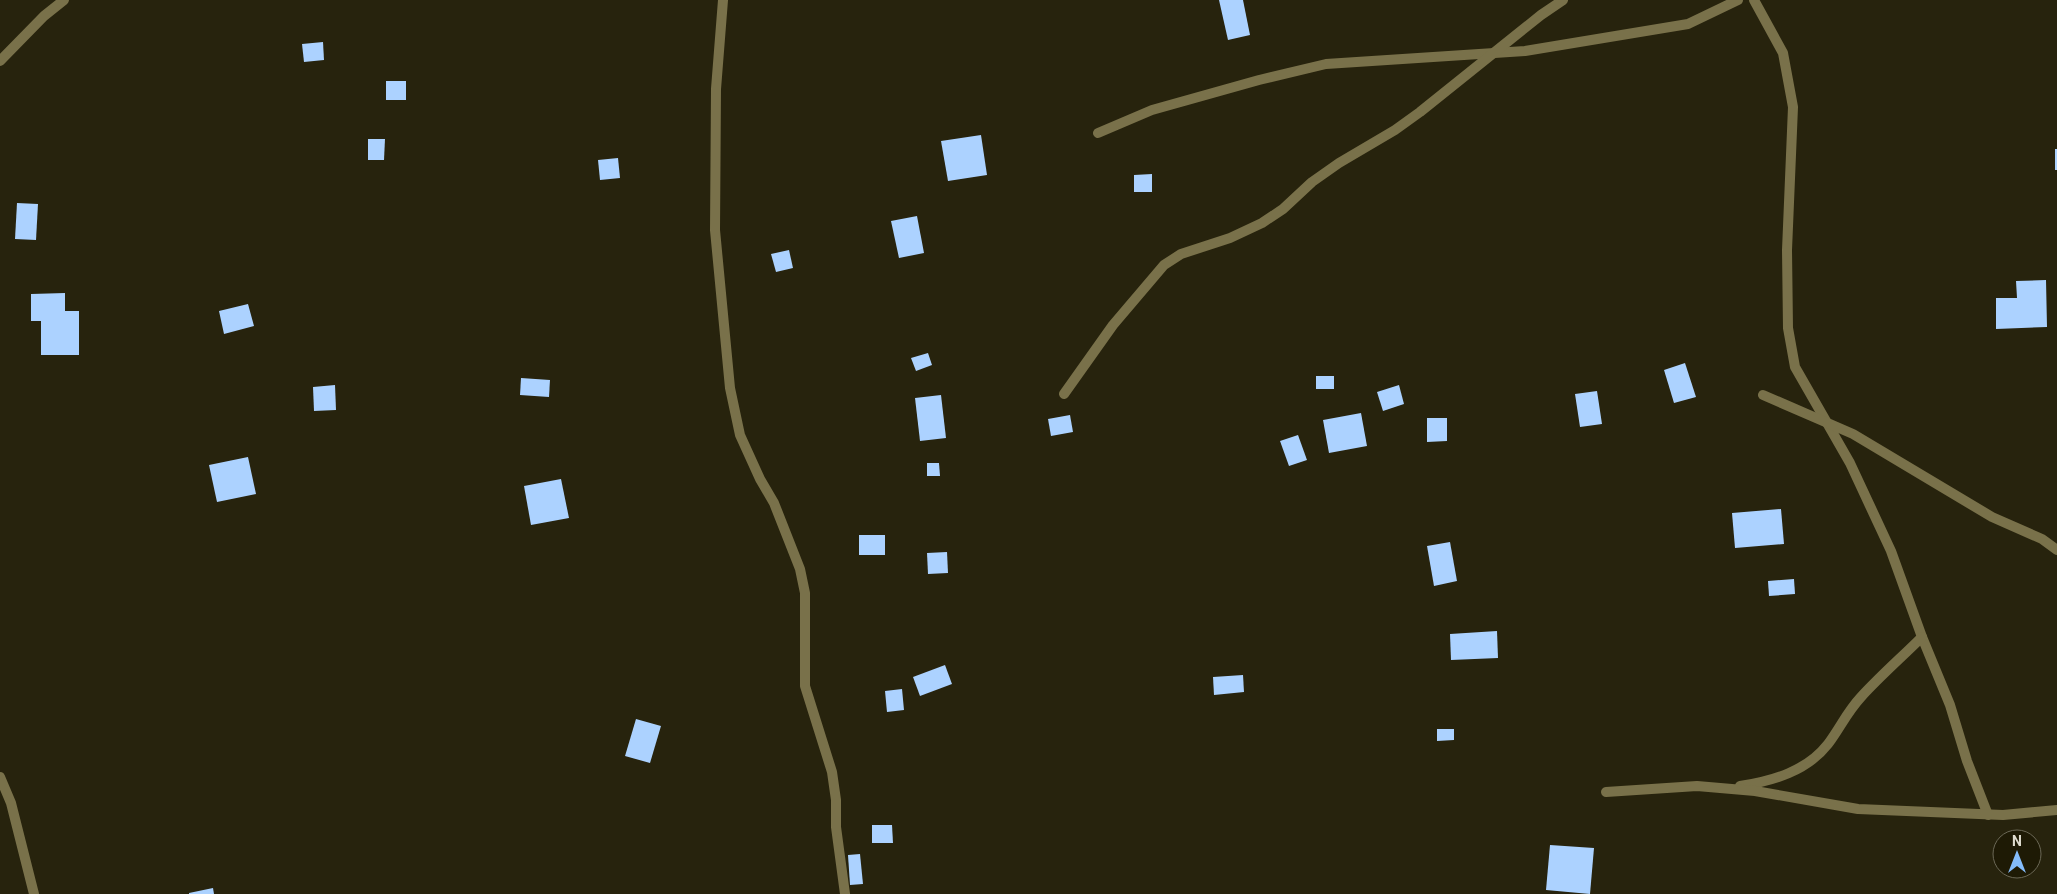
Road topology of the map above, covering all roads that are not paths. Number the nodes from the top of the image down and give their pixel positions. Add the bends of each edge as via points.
1 (64, 0) edge
2 (723, 0) edge
3 (1563, 0) edge
4 (1738, 0) edge
5 (1754, 0) edge
6 (1494, 53) junction
7 (0, 61) edge
8 (1098, 133) dead end
9 (1064, 394) dead end
10 (1763, 395) dead end
11 (1827, 422) junction
12 (2057, 550) edge
13 (1922, 637) junction
14 (0, 777) edge
15 (1722, 788) junction
16 (1606, 792) dead end
17 (2057, 810) edge
18 (1988, 814) junction
19 (34, 894) edge
20 (845, 894) edge

1 - 7 street
2 - 20 street via 716,89 715,221 730,388 740,435 774,503 800,568 805,603 805,686 832,772
3 - 6 street
4 - 6 street via 1688,24 1525,51
5 - 11 street via 1783,53 1793,107 1787,250 1788,328 1795,367
6 - 8 street via 1326,64 1152,110
6 - 9 street via 1420,112 1312,182 1262,223 1230,238 1181,254 1164,265 1113,325
10 - 11 street
11 - 12 street via 1853,434 1992,517 2042,539
11 - 13 street via 1850,463 1890,551
13 - 15 street via 1861,697 1843,718 1828,744 1805,766 1768,782
13 - 18 street
14 - 19 street
15 - 16 street via 1697,786
15 - 18 street via 1858,809
17 - 18 street

